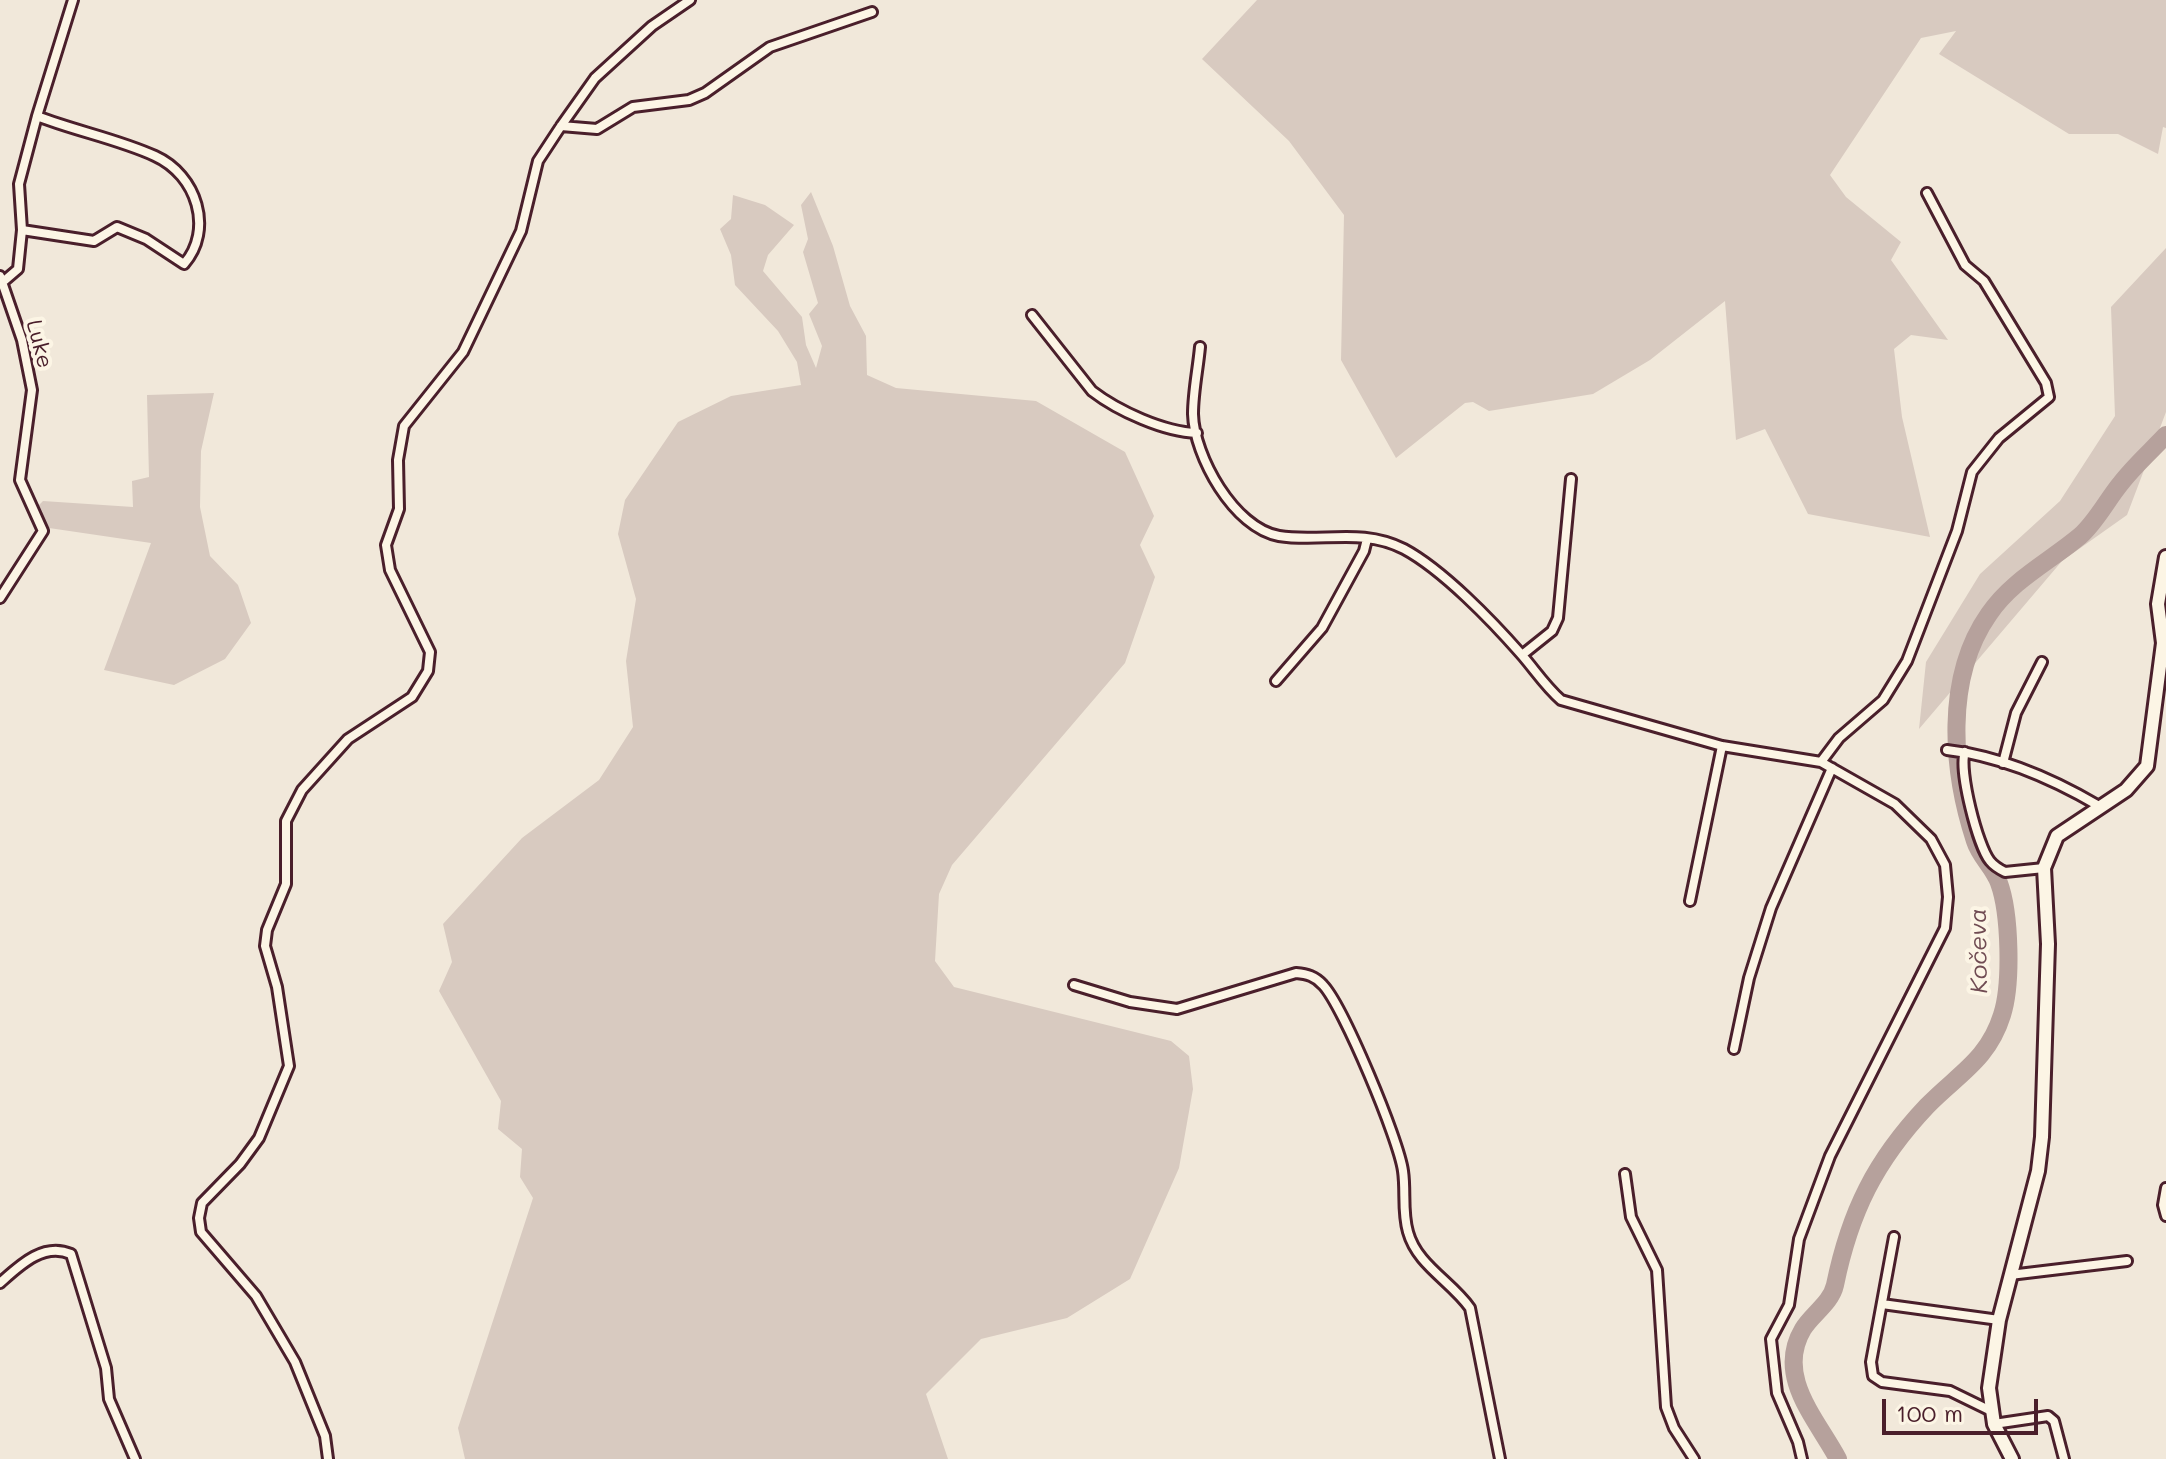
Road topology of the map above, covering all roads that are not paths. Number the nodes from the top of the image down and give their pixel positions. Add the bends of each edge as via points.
1 (73, 0) edge
2 (690, 0) edge
3 (872, 12) dead end
4 (37, 116) junction
5 (561, 126) junction
6 (1927, 193) dead end
7 (22, 230) junction
8 (2, 278) edge
9 (1032, 315) dead end
10 (1200, 347) dead end
11 (1197, 433) junction
12 (1571, 479) dead end
13 (1367, 539) junction
14 (2166, 557) edge
15 (0, 598) edge
16 (1522, 655) junction
17 (2042, 662) dead end
18 (1276, 681) dead end
19 (1722, 746) junction
20 (1948, 750) dead end
21 (1963, 752) junction
22 (1821, 762) junction
23 (2003, 763) junction
24 (1832, 768) junction
25 (2099, 806) junction
26 (2044, 868) junction
27 (1690, 901) dead end
28 (1074, 985) dead end
29 (1734, 1049) dead end
30 (1625, 1174) dead end
31 (2166, 1188) edge
32 (2166, 1216) edge
33 (1894, 1237) dead end
34 (2127, 1261) dead end
35 (2010, 1275) junction
36 (0, 1283) edge
37 (1882, 1304) junction
38 (1999, 1320) junction
39 (1992, 1418) junction
40 (135, 1459) edge
41 (328, 1459) edge
42 (1500, 1459) edge
43 (1694, 1459) edge
44 (1802, 1459) edge
45 (2012, 1459) edge
46 (2064, 1459) edge

1 - 4 street
2 - 5 street via 652,26 595,78
3 - 5 street via 770,47 689,100 633,107 597,129
4 - 7 street via 19,184
4 - 7 street via 158,156 184,180 201,216 196,250 184,264 117,227 94,241
5 - 41 street via 538,161 521,231 463,352 404,426 399,509 386,545 390,570 430,652 428,671 412,697 348,739 291,806 286,821 286,884 265,946 289,1066 259,1138 202,1203 199,1218 201,1232 256,1296 295,1362 325,1436
6 - 22 street via 1965,265 1984,281 2050,394 1999,438 1972,472 1957,531 1912,653 1883,700 1839,738
7 - 8 street via 18,269
8 - 15 street, Luke via 32,390 20,480 43,531
9 - 11 street via 1104,401
10 - 11 street via 1193,415
11 - 13 street via 1222,495 1262,530 1279,536
12 - 16 street via 1558,618 1552,631
13 - 16 street via 1386,541 1430,568
13 - 18 street via 1322,628
14 - 25 main road via 2158,604 2163,643 2147,766 2138,780
16 - 19 street via 1561,700
17 - 23 street via 2016,713
19 - 22 street
19 - 27 street
20 - 21 street
21 - 23 street
21 - 26 street via 1970,803 1987,859 2005,872
22 - 24 street
23 - 25 street
24 - 29 street via 1771,908
24 - 44 street via 1895,804 1931,839 1945,865 1948,897 1937,949 1915,983 1808,1207 1789,1305 1771,1339 1777,1393
25 - 26 main road via 2057,836
26 - 35 main road via 2048,944 2042,1137
28 - 42 street via 1177,1009 1296,973 1310,974 1322,983 1382,1106 1403,1170 1408,1234 1435,1274 1470,1308
30 - 43 street via 1631,1217 1657,1270 1666,1407
31 - 32 street
33 - 37 street
34 - 35 street
35 - 38 main road
36 - 40 street via 35,1255 64,1251 74,1258 106,1368 109,1399
37 - 38 street
37 - 39 street via 1873,1376 1893,1384 1950,1391
38 - 39 main road via 1989,1388
39 - 45 main road
39 - 46 street via 2048,1416

